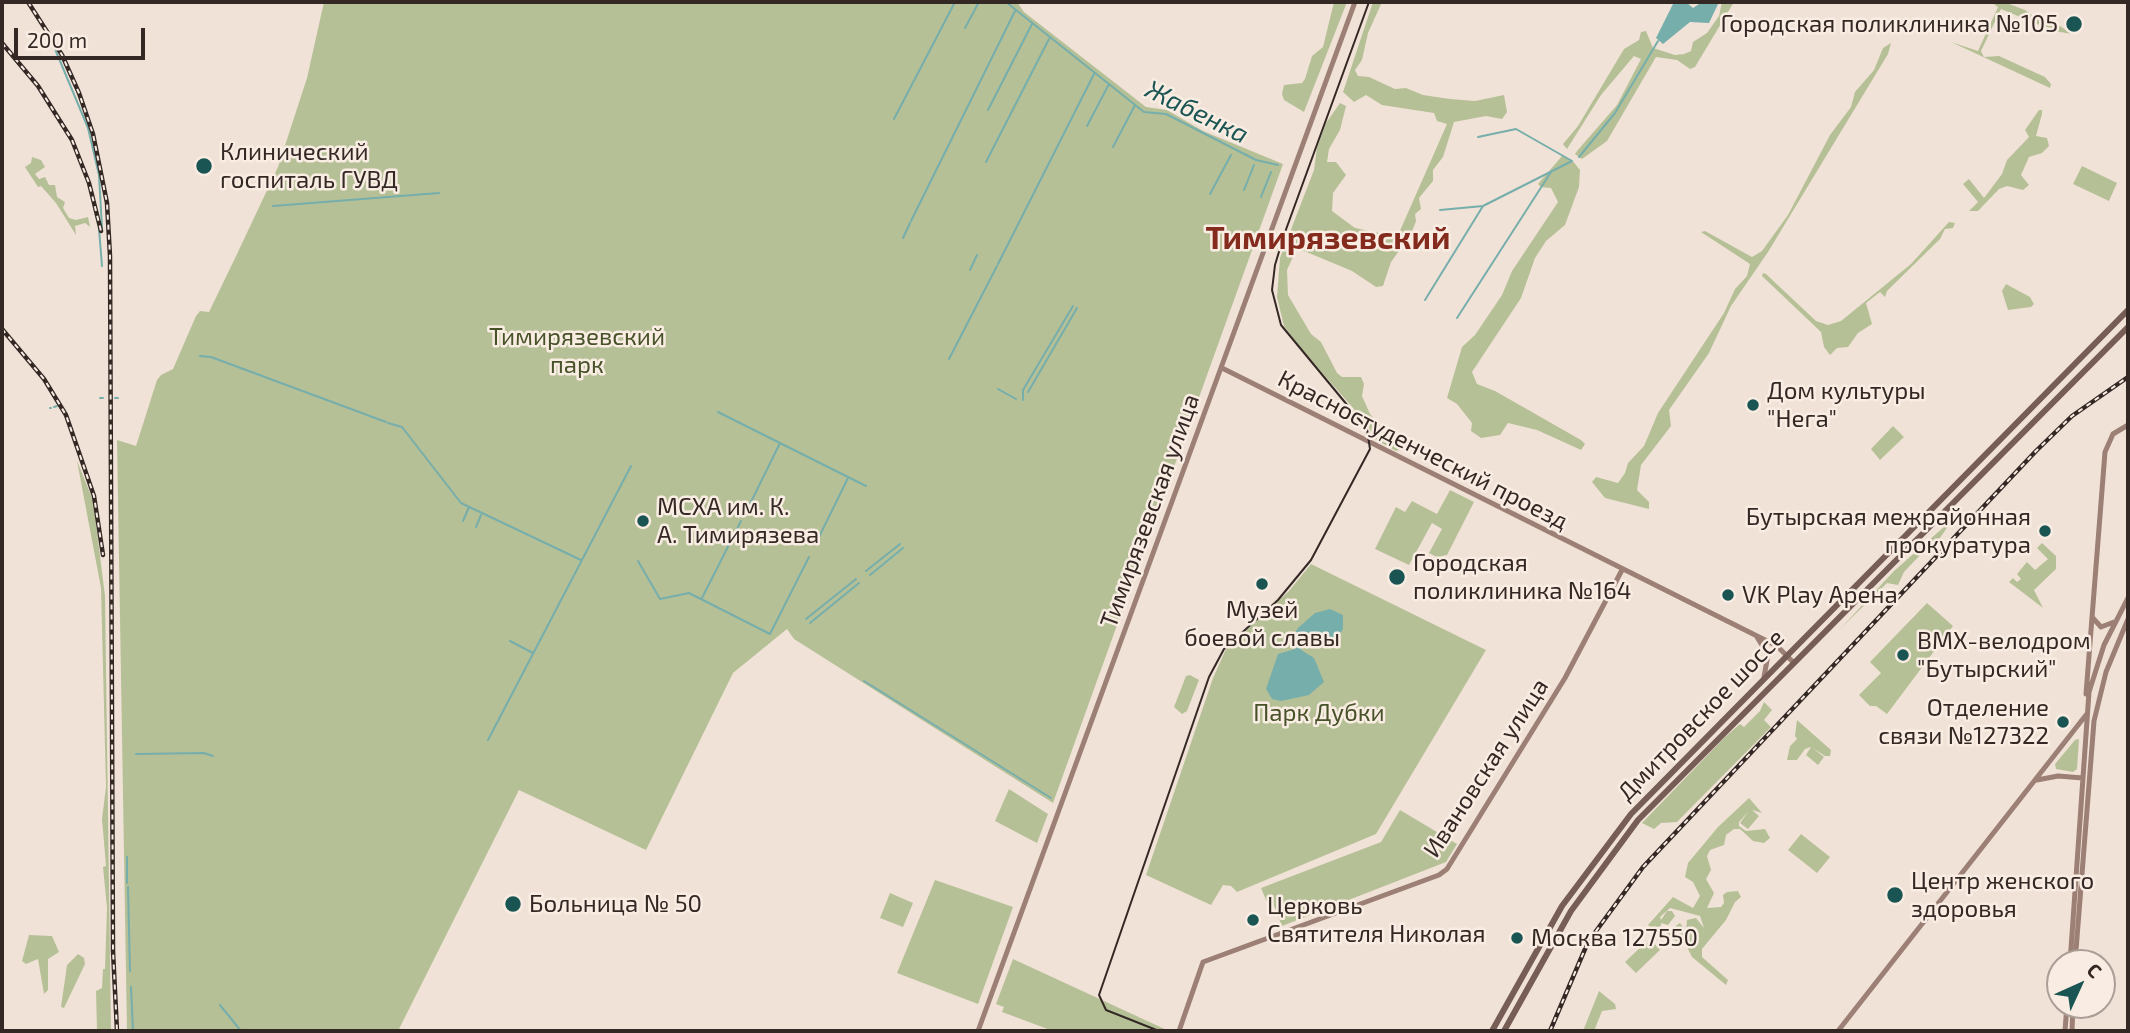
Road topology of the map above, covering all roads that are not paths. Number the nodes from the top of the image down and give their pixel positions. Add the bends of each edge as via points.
1 (1354, 2) edge
2 (2128, 310) edge
3 (2128, 327) edge
4 (1222, 368) junction
5 (2128, 425) edge
6 (1622, 570) junction
7 (2128, 598) edge
8 (2091, 614) junction
9 (2128, 619) edge
10 (2117, 620) junction
11 (1755, 635) junction
12 (1786, 654) junction
13 (1793, 662) junction
14 (1764, 677) junction
15 (2087, 708) junction
16 (2086, 715) junction
17 (2085, 728) junction
18 (2094, 729) junction
19 (2075, 731) junction
20 (2051, 762) junction
21 (2058, 776) junction
22 (2082, 778) junction
23 (2089, 779) junction
24 (2034, 783) junction
25 (2073, 949) edge
26 (2073, 949) edge
27 (978, 1031) edge
28 (1179, 1031) edge
29 (1492, 1031) edge
30 (1504, 1031) edge
31 (1838, 1031) edge

1 - 4 street, Тимирязевская улица
2 - 12 main road, Дмитровское шоссе
3 - 13 main road, Дмитровское шоссе
4 - 6 street, Красностуденческий проезд
4 - 27 street, Тимирязевская улица
5 - 8 street via 2113,434 2105,452
6 - 11 street, Красностуденческий проезд
6 - 28 street, Ивановская улица via 1560,687 1447,869 1203,962
7 - 10 street
8 - 10 street via 2101,627
8 - 15 street
9 - 18 street via 2106,672
10 - 15 street via 2095,669
11 - 12 street, Красностуденческий проезд
11 - 14 street via 1768,655
12 - 13 street, Красностуденческий проезд
12 - 14 main road, Дмитровское шоссе
13 - 30 main road, Дмитровское шоссе via 1656,801 1608,857 1550,944
14 - 29 main road, Дмитровское шоссе via 1672,769 1605,845 1547,930
15 - 16 street
16 - 17 street
16 - 19 street
17 - 18 street
17 - 19 street
17 - 22 street
18 - 23 street
19 - 20 street
20 - 21 street via 2051,771
20 - 24 street
21 - 22 street
21 - 24 street
22 - 23 street
22 - 25 street
23 - 26 street
24 - 31 street

